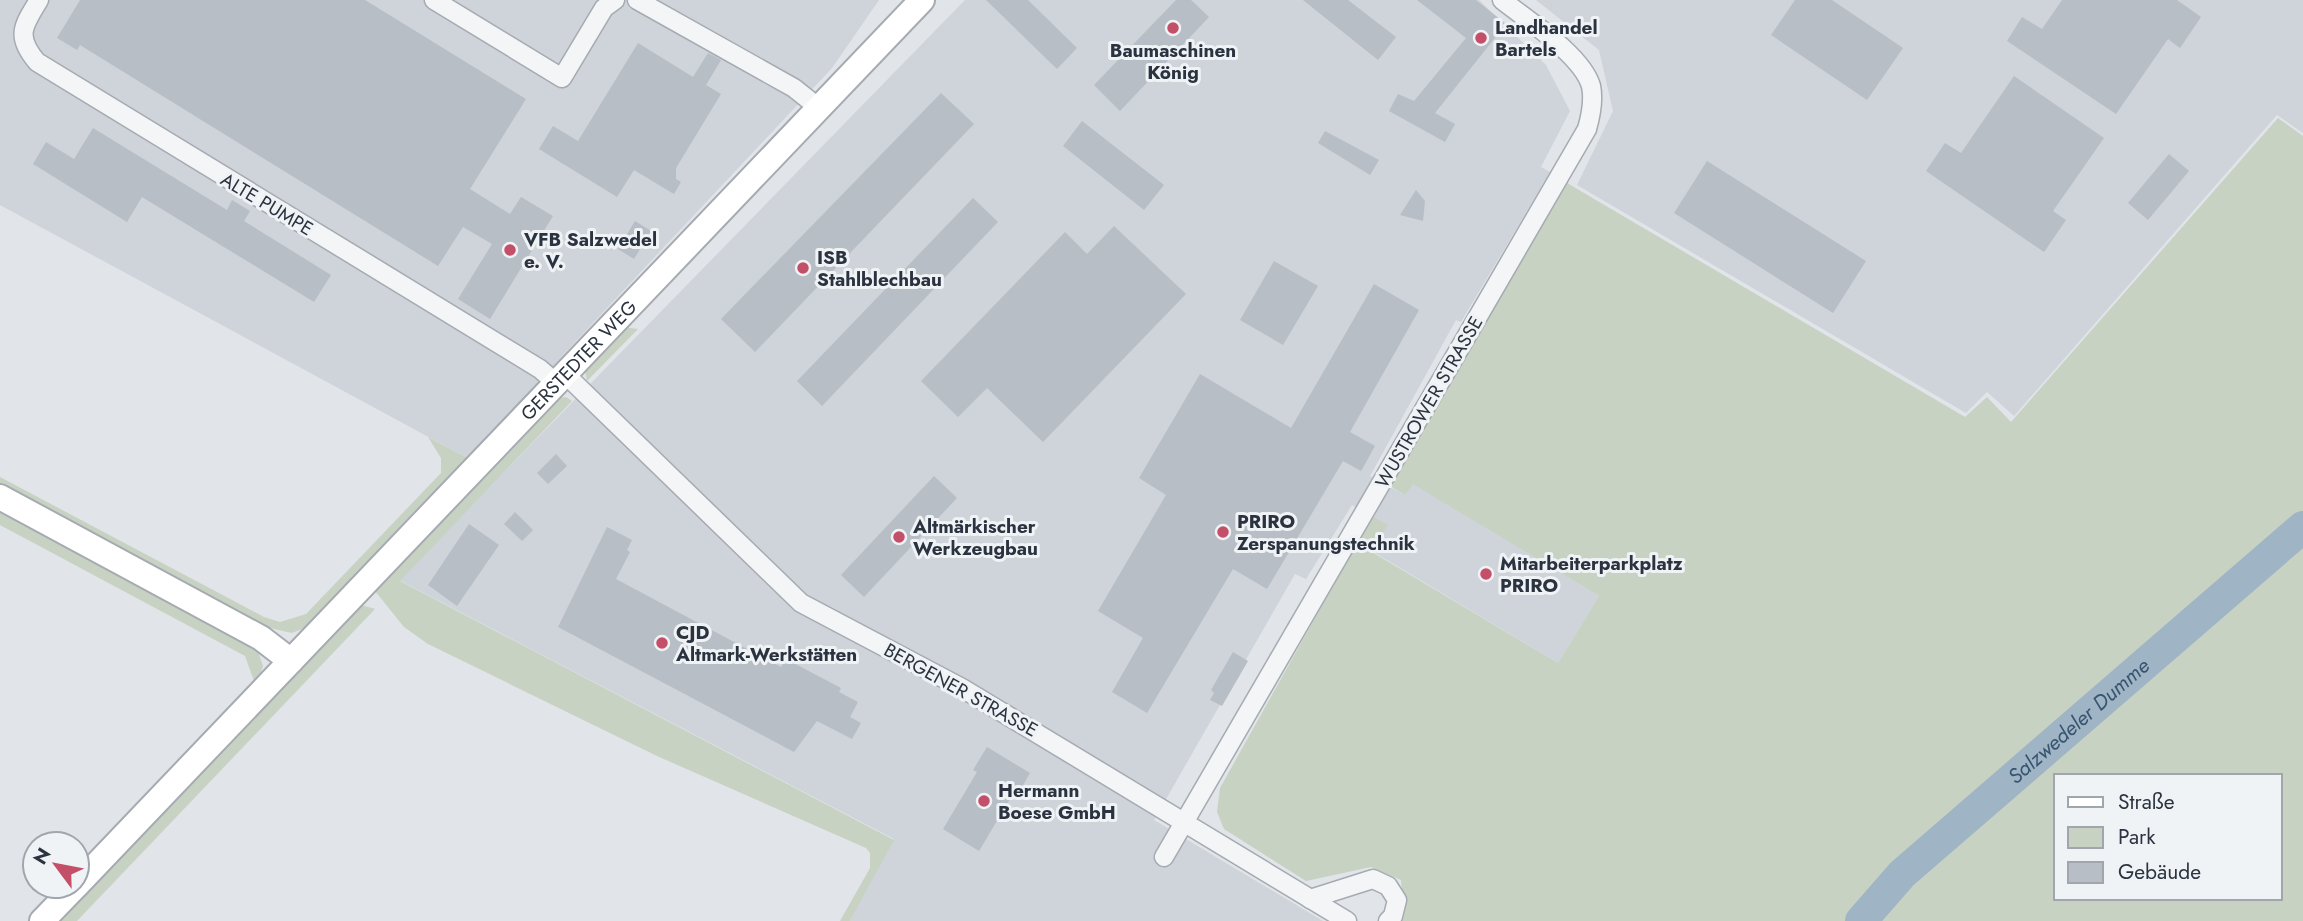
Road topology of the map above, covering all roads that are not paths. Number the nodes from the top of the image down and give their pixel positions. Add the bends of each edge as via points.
1 (39, 0) edge
2 (434, 0) edge
3 (615, 0) edge
4 (637, 0) edge
5 (922, 0) edge
6 (1502, 0) edge
7 (819, 108) junction
8 (561, 378) junction
9 (0, 497) edge
10 (291, 661) junction
11 (1186, 821) junction
12 (1164, 858) dead end
13 (91, 869) edge
14 (1310, 899) junction
15 (62, 900) edge
16 (43, 921) edge
17 (1348, 921) edge
18 (1388, 921) edge

1 - 8 street, ALTE PUMPE via 23,26 25,45 37,62
2 - 3 street via 562,78 604,8
4 - 7 street via 794,88
5 - 7 street, GERSTEDTER WEG
6 - 11 street, WUSTROWER STRASSE via 1586,74 1592,99 1587,129
7 - 8 street, GERSTEDTER WEG
8 - 10 street, GERSTEDTER WEG
8 - 11 street, BERGENER STRASSE via 800,603 962,688
9 - 10 street via 261,638
10 - 13 street, GERSTEDTER WEG
11 - 12 street, WUSTROWER STRASSE
11 - 14 street, BERGENER STRASSE
14 - 17 street, BERGENER STRASSE
14 - 18 street via 1373,879 1388,886 1397,900
15 - 16 street, GERSTEDTER WEG

